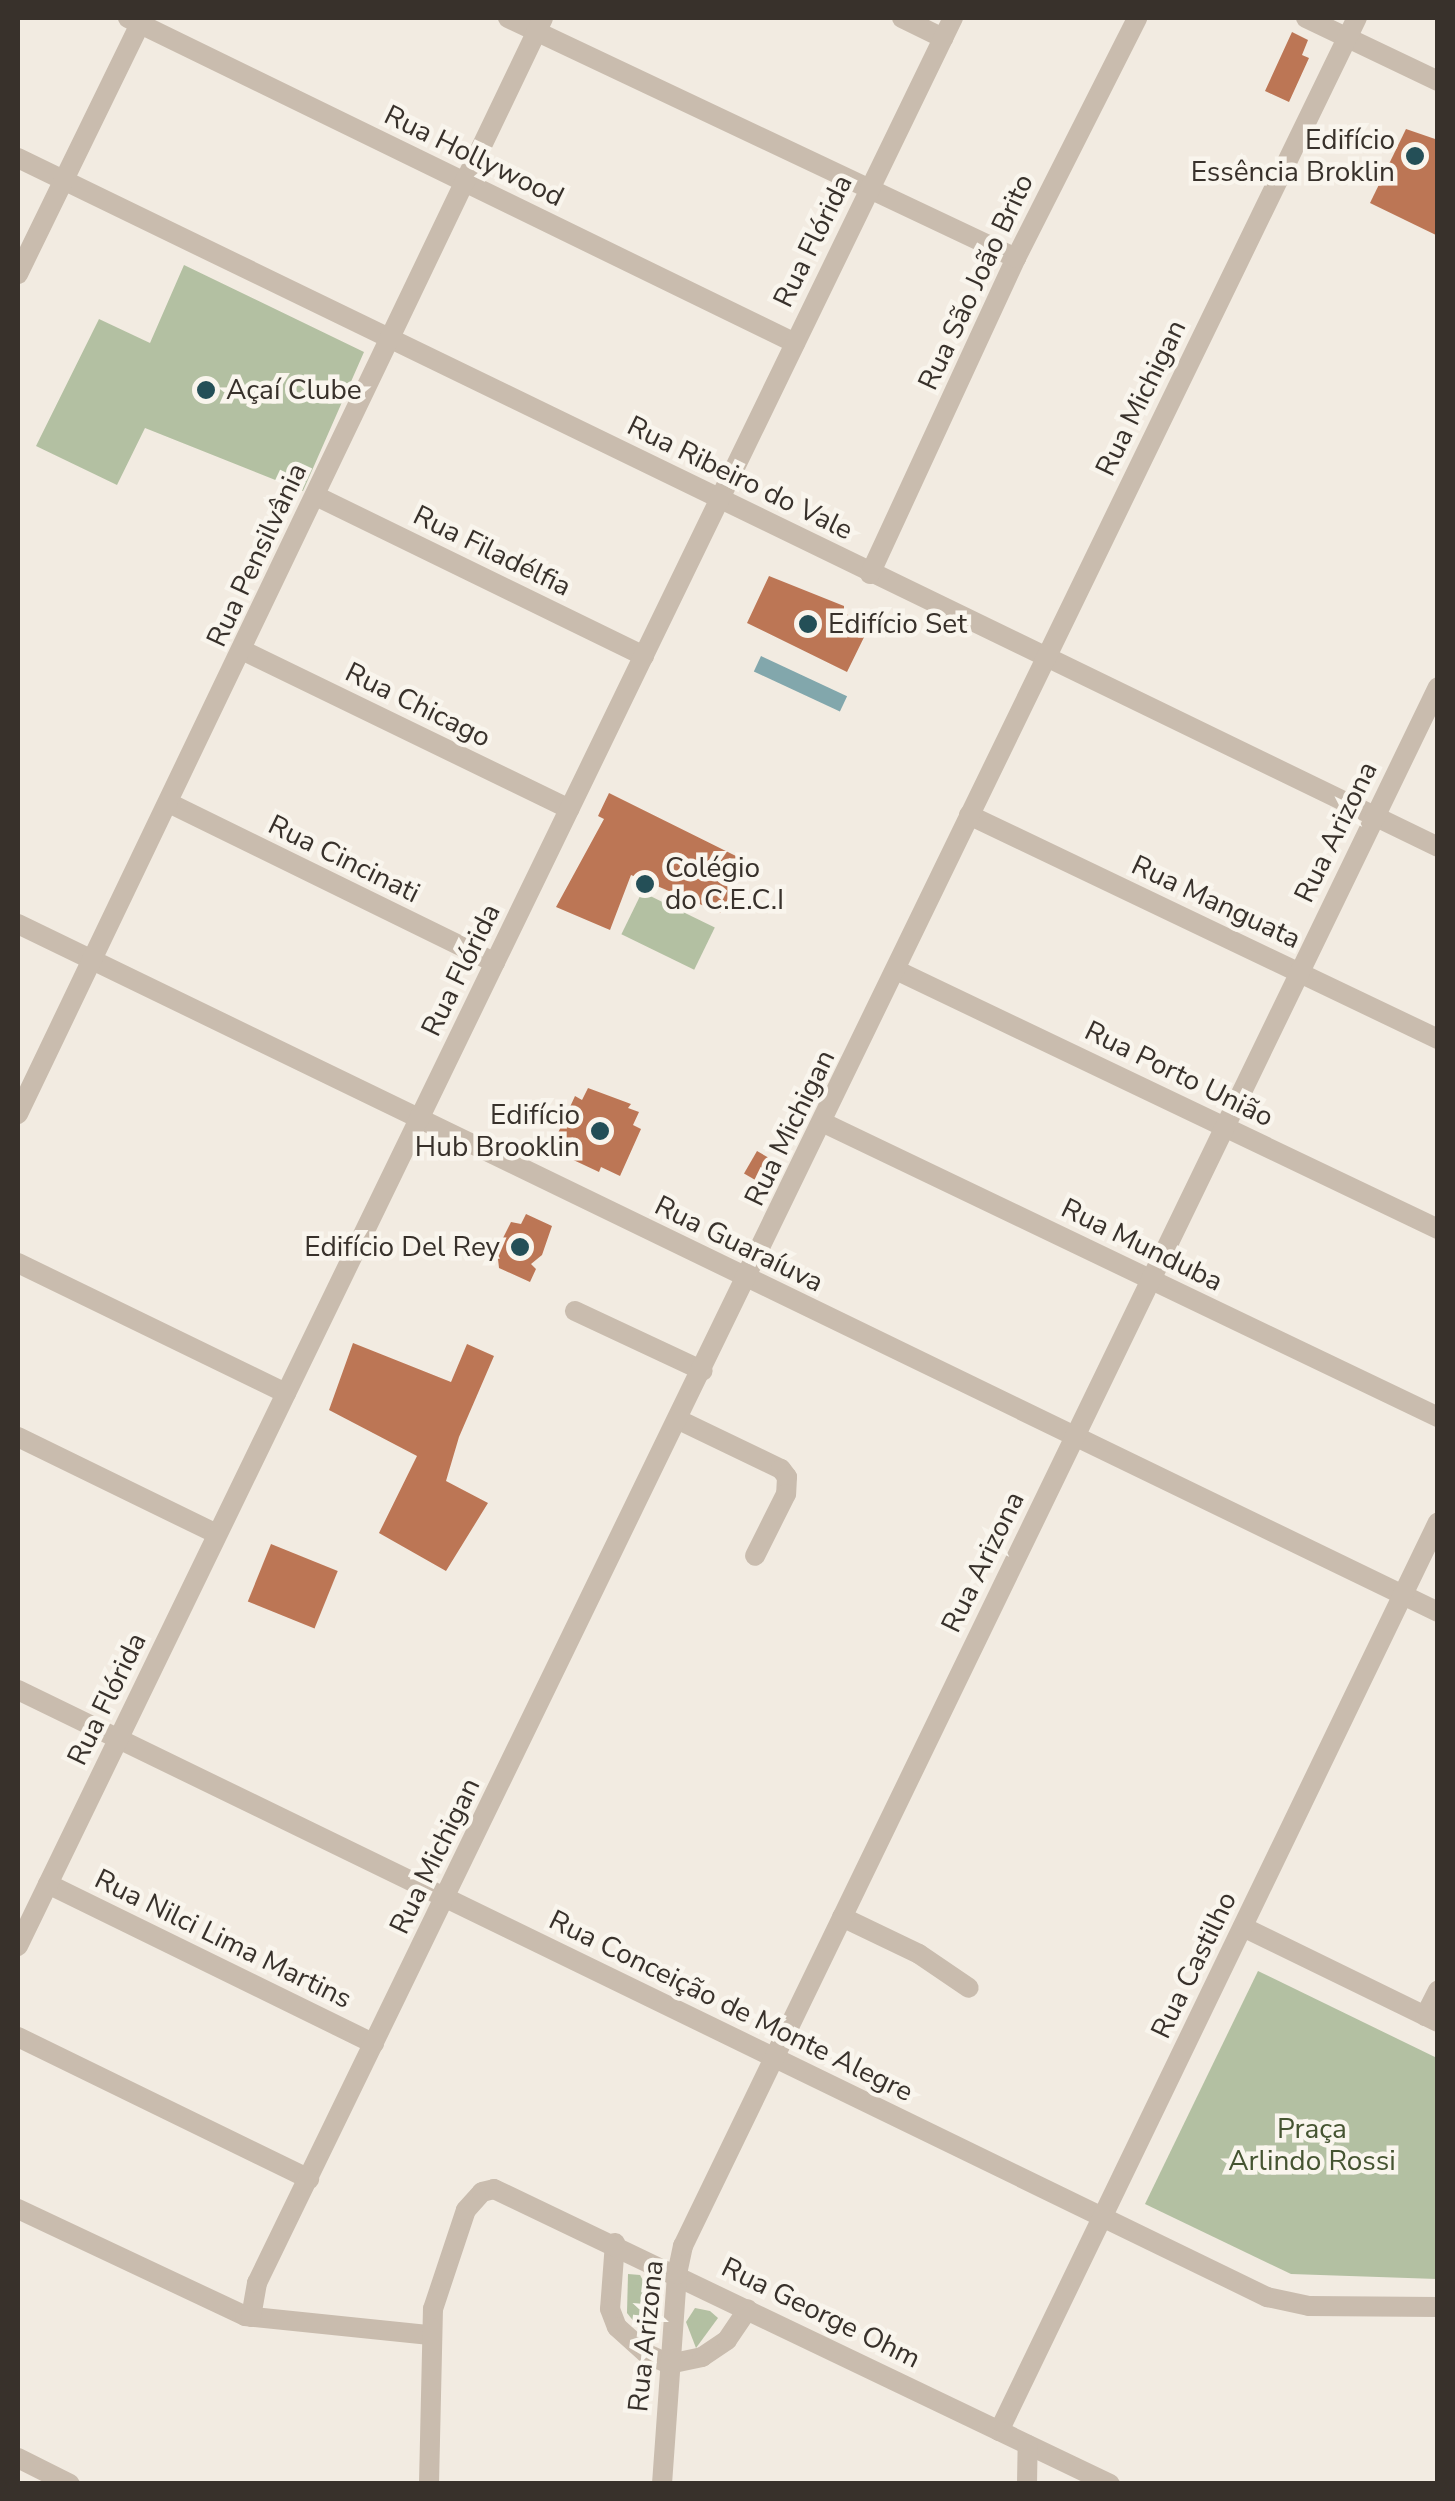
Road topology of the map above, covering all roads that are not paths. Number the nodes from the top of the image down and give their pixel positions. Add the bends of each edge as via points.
1 (508, 18) edge
2 (902, 18) edge
3 (953, 18) edge
4 (1137, 18) edge
5 (1306, 18) edge
6 (1357, 18) edge
7 (137, 19) edge
8 (540, 24) edge
9 (943, 38) junction
10 (1348, 38) junction
11 (1438, 81) edge
12 (18, 158) edge
13 (64, 180) junction
14 (468, 183) junction
15 (868, 192) junction
16 (1016, 258) junction
17 (18, 274) edge
18 (390, 338) junction
19 (795, 343) junction
20 (316, 496) junction
21 (720, 498) junction
22 (870, 574) junction
23 (242, 650) junction
24 (1046, 655) junction
25 (644, 656) junction
26 (1438, 687) edge
27 (170, 804) junction
28 (569, 809) junction
29 (970, 815) junction
30 (1374, 816) junction
31 (1438, 847) edge
32 (18, 924) edge
33 (92, 960) junction
34 (495, 963) junction
35 (896, 970) junction
36 (1298, 971) junction
37 (1438, 1039) edge
38 (18, 1114) edge
39 (419, 1119) junction
40 (824, 1123) junction
41 (1224, 1126) junction
42 (1438, 1229) edge
43 (18, 1263) edge
44 (748, 1279) junction
45 (1150, 1279) junction
46 (575, 1311) dead end
47 (703, 1371) junction
48 (286, 1393) junction
49 (1438, 1417) edge
50 (679, 1420) junction
51 (1075, 1435) junction
52 (18, 1437) edge
53 (1438, 1522) edge
54 (217, 1534) junction
55 (756, 1556) dead end
56 (1403, 1596) junction
57 (1438, 1612) edge
58 (18, 1690) edge
59 (118, 1739) junction
60 (48, 1884) junction
61 (445, 1897) junction
62 (842, 1916) junction
63 (1243, 1927) junction
64 (18, 1946) edge
65 (969, 1988) dead end
66 (1438, 1990) edge
67 (1431, 2019) edge
68 (18, 2037) edge
69 (374, 2044) junction
70 (773, 2059) junction
71 (309, 2179) junction
72 (18, 2208) edge
73 (1102, 2216) junction
74 (614, 2243) junction
75 (677, 2274) junction
76 (1438, 2308) edge
77 (748, 2309) junction
78 (251, 2318) junction
79 (430, 2335) junction
80 (668, 2364) junction
81 (999, 2431) junction
82 (1028, 2446) junction
83 (18, 2458) edge
84 (38, 2476) edge
85 (70, 2484) edge
86 (429, 2484) edge
87 (662, 2484) edge
88 (1027, 2484) edge
89 (1110, 2484) edge

1 - 8 street
2 - 9 street
3 - 9 street, Rua Flórida
4 - 16 street, Rua São João Brito
5 - 10 street
6 - 10 street, Rua Michigan
7 - 13 street
7 - 14 street, Rua Hollywood
8 - 14 street, Rua Pensilvânia
8 - 15 street
9 - 15 street, Rua Flórida
10 - 11 street
10 - 24 street, Rua Michigan
12 - 13 street, Rua Ribeiro do Vale
13 - 17 street
13 - 18 street, Rua Ribeiro do Vale
14 - 18 street, Rua Pensilvânia
14 - 19 street, Rua Hollywood
15 - 16 street
15 - 19 street, Rua Flórida
16 - 22 street, Rua São João Brito
18 - 20 street, Rua Pensilvânia
18 - 21 street, Rua Ribeiro do Vale
19 - 21 street, Rua Flórida
20 - 23 street, Rua Pensilvânia
20 - 25 street, Rua Filadélfia
21 - 22 street, Rua Ribeiro do Vale
21 - 25 street, Rua Flórida
22 - 24 street, Rua Ribeiro do Vale
23 - 27 street, Rua Pensilvânia
23 - 28 street, Rua Chicago
24 - 29 street, Rua Michigan
24 - 30 street, Rua Ribeiro do Vale
25 - 28 street, Rua Flórida
26 - 30 street, Rua Arizona
27 - 33 street, Rua Pensilvânia
27 - 34 street, Rua Cincinati
28 - 34 street, Rua Flórida
29 - 35 street, Rua Michigan
29 - 36 street, Rua Manguata
30 - 31 street, Rua Ribeiro do Vale
30 - 36 street, Rua Arizona
32 - 33 street, Rua Guaraíuva
33 - 38 street, Rua Pensilvânia
33 - 39 street, Rua Guaraíuva
34 - 39 street, Rua Flórida
35 - 40 street, Rua Michigan
35 - 41 street, Rua Porto União
36 - 37 street, Rua Manguata
36 - 41 street, Rua Arizona
39 - 44 street, Rua Guaraíuva
39 - 48 street, Rua Flórida
40 - 44 street, Rua Michigan
40 - 45 street, Rua Munduba
41 - 42 street, Rua Porto União
41 - 45 street, Rua Arizona
43 - 48 street
44 - 47 street, Rua Michigan
44 - 51 street, Rua Guaraíuva
45 - 49 street, Rua Munduba
45 - 51 street, Rua Arizona
46 - 47 street
47 - 50 street, Rua Michigan
48 - 54 street, Rua Flórida
50 - 55 street via 781,1468 787,1477 786,1494
50 - 61 street, Rua Michigan
51 - 56 street, Rua Guaraíuva
51 - 62 street, Rua Arizona
52 - 54 street
53 - 56 street, Rua Castilho
54 - 59 street, Rua Flórida
56 - 57 street, Rua Guaraíuva
56 - 63 street, Rua Castilho
58 - 59 street, Rua Conceição de Monte Alegre
59 - 60 street, Rua Flórida
59 - 61 street, Rua Conceição de Monte Alegre
60 - 64 street, Rua Flórida
60 - 69 street, Rua Nilci Lima Martins
61 - 69 street, Rua Michigan
61 - 70 street, Rua Conceição de Monte Alegre
62 - 65 street
62 - 70 street, Rua Arizona
63 - 67 street
63 - 73 street, Rua Castilho
66 - 67 street
68 - 71 street
69 - 71 street, Rua Michigan
70 - 73 street, Rua Conceição de Monte Alegre
70 - 75 street, Rua Arizona via 683,2246
71 - 78 street, Rua Michigan via 257,2284
72 - 78 street
73 - 76 street, Rua Conceição de Monte Alegre via 1283,2302
73 - 81 street, Rua Castilho
74 - 75 street, Rua George Ohm
74 - 79 street, Rua George Ohm via 508,2192 482,2192 466,2210
74 - 80 street via 609,2291 616,2328
75 - 77 street, Rua George Ohm
75 - 80 street, Rua Arizona
77 - 80 street via 718,2350
77 - 81 street, Rua George Ohm
78 - 79 street
79 - 86 street
80 - 87 street, Rua Arizona
81 - 82 street, Rua George Ohm
82 - 88 street
82 - 89 street, Rua George Ohm
83 - 84 street
84 - 85 street

